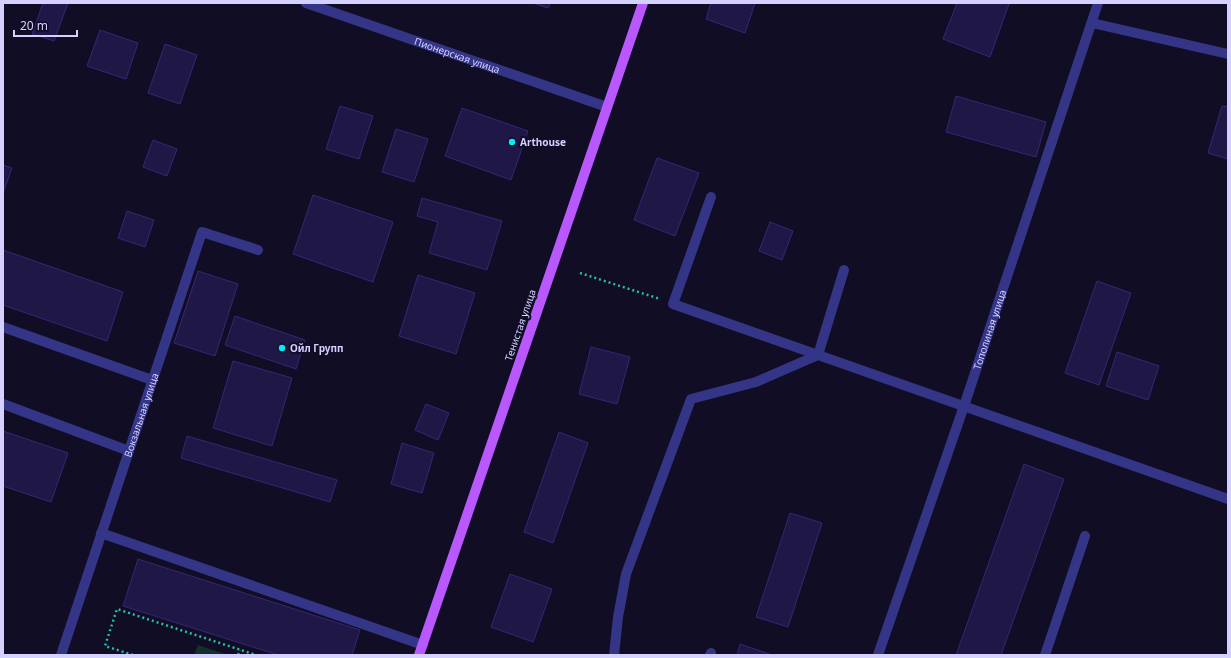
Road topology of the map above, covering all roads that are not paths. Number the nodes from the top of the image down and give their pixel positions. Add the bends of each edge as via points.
1 (306, 3) edge
2 (643, 3) edge
3 (1098, 3) edge
4 (1092, 23) junction
5 (1228, 54) edge
6 (607, 107) junction
7 (711, 197) dead end
8 (258, 250) dead end
9 (844, 270) dead end
10 (3, 327) edge
11 (818, 355) junction
12 (152, 380) junction
13 (3, 404) edge
14 (964, 406) junction
15 (129, 450) junction
16 (1228, 499) edge
17 (101, 533) junction
18 (1085, 536) dead end
19 (422, 645) junction
20 (61, 655) edge
21 (419, 655) edge
22 (614, 655) edge
23 (878, 655) edge
24 (1045, 655) edge

1 - 6 street, Пионерская улица
2 - 6 main road, Тенистая улица
3 - 4 street, Тополиная улица
4 - 5 street
4 - 14 street, Тополиная улица
6 - 19 main road, Тенистая улица
7 - 11 street via 673,304
8 - 12 street, Вокзальная улица via 202,232
9 - 11 street
10 - 12 street
11 - 14 street
11 - 22 street via 756,382 691,399 626,574
12 - 15 street, Вокзальная улица
13 - 15 street
14 - 16 street
14 - 23 street, Тополиная улица
15 - 17 street, Вокзальная улица
17 - 19 street
17 - 20 street, Вокзальная улица
18 - 24 street
19 - 21 main road, Тенистая улица

